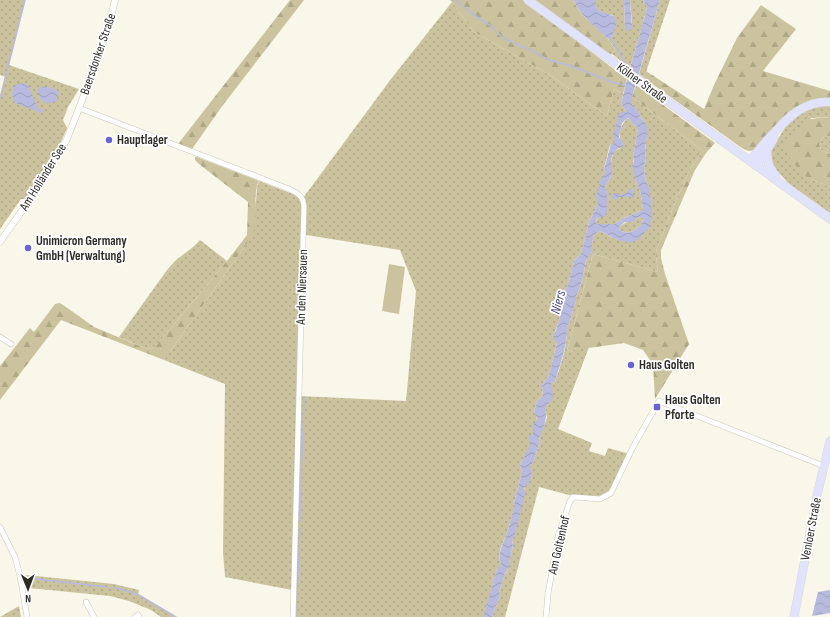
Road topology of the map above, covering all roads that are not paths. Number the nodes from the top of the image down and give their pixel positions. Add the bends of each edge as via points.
1 (116, 0) edge
2 (528, 0) edge
3 (830, 102) edge
4 (78, 108) junction
5 (782, 124) junction
6 (767, 150) junction
7 (753, 163) junction
8 (778, 181) junction
9 (830, 219) edge
10 (0, 242) edge
11 (0, 337) edge
12 (11, 344) dead end
13 (830, 441) edge
14 (824, 466) junction
15 (0, 527) edge
16 (3, 538) edge
17 (86, 602) dead end
18 (27, 617) edge
19 (94, 617) edge
20 (135, 617) edge
21 (139, 617) edge
22 (292, 617) edge
23 (546, 617) edge
24 (794, 617) edge

1 - 4 street, Baersdonker Straße via 98,59
2 - 7 main road, Kölner Straße
3 - 5 main road via 806,106 794,112
4 - 10 street, Am Holländer See via 67,139 46,178
4 - 22 street, An den Niersauen via 289,189 298,193 304,201
5 - 6 main road
5 - 7 main road via 757,151
6 - 7 main road
6 - 8 main road via 768,165
7 - 8 main road, Kölner Straße
8 - 9 main road, Kölner Straße
11 - 12 street
13 - 14 main road, Venloer Straße
14 - 23 street, Am Goltenhof via 659,401 633,447 612,493 600,499 573,497 570,501 558,536
14 - 24 main road, Venloer Straße
15 - 16 street
16 - 18 street via 14,557 20,576
17 - 19 street
20 - 21 street

